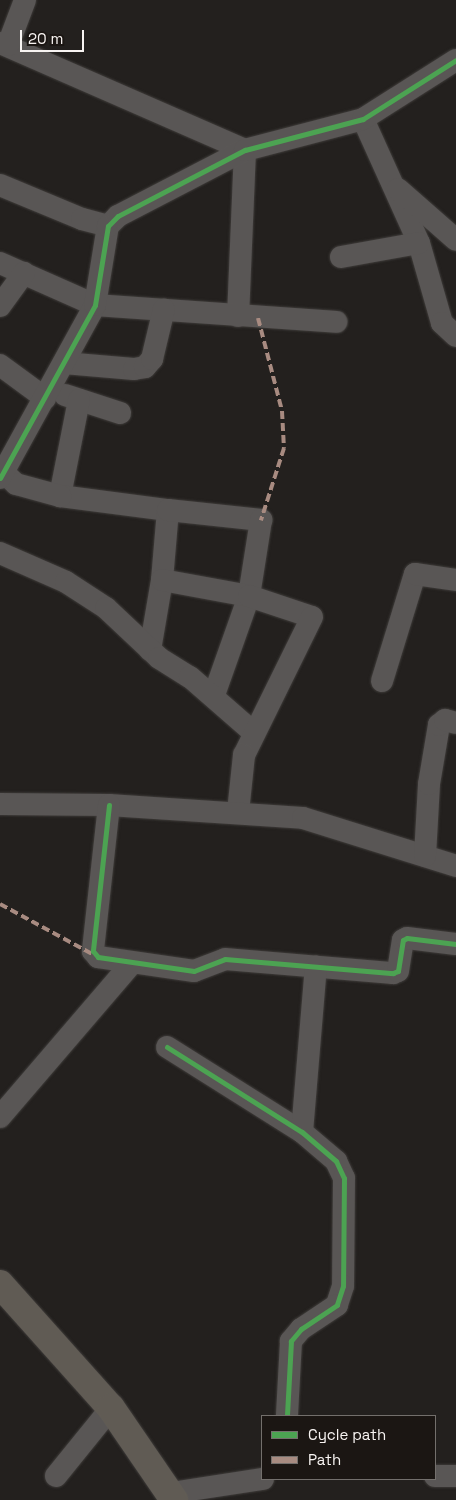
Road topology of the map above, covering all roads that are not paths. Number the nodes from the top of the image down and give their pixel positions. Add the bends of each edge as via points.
1 (25, 0) edge
2 (4, 44) edge
3 (456, 60) edge
4 (363, 119) junction
5 (245, 150) junction
6 (392, 184) junction
7 (0, 185) edge
8 (108, 226) junction
9 (456, 240) edge
10 (418, 243) junction
11 (341, 257) dead end
12 (0, 263) edge
13 (24, 273) junction
14 (95, 305) junction
15 (0, 306) edge
16 (164, 309) junction
17 (238, 316) junction
18 (336, 322) dead end
19 (456, 336) edge
20 (64, 363) junction
21 (0, 365) edge
22 (47, 394) junction
23 (79, 400) junction
24 (120, 413) dead end
25 (2, 475) edge
26 (60, 496) junction
27 (168, 510) junction
28 (0, 554) edge
29 (162, 580) junction
30 (456, 580) edge
31 (249, 596) junction
32 (150, 650) junction
33 (382, 682) dead end
34 (214, 695) junction
35 (456, 723) edge
36 (253, 732) junction
37 (0, 804) edge
38 (108, 805) junction
39 (238, 812) junction
40 (425, 856) junction
41 (456, 866) edge
42 (456, 944) edge
43 (132, 963) junction
44 (316, 967) junction
45 (167, 1047) dead end
46 (0, 1117) edge
47 (302, 1132) junction
48 (0, 1284) edge
49 (111, 1408) junction
50 (287, 1415) edge
51 (56, 1476) dead end
52 (436, 1476) edge
53 (456, 1476) edge
54 (261, 1479) edge
55 (172, 1497) edge

1 - 2 street
2 - 5 street
3 - 4 street
4 - 5 street
4 - 6 street
5 - 8 street via 126,210
5 - 17 street
6 - 9 street
6 - 10 street
7 - 8 street via 82,219
8 - 14 street
10 - 11 street
10 - 19 street via 442,323
12 - 13 street
13 - 14 street
13 - 15 street
14 - 16 street
14 - 20 street
16 - 17 street
16 - 20 street via 152,359 145,367 134,370
17 - 18 street
20 - 22 street
21 - 22 street
22 - 23 street
22 - 25 street
23 - 24 street
23 - 26 street
25 - 26 street via 16,484
26 - 27 street
27 - 29 street
27 - 31 street via 261,520
28 - 32 street via 66,582 120,618
29 - 31 street
29 - 32 street
30 - 33 street via 415,574
31 - 34 street
31 - 36 street via 312,617
32 - 34 street
34 - 36 street
35 - 40 street via 445,720 440,725 429,784
36 - 39 street via 242,764
37 - 38 street
38 - 39 street
38 - 43 street via 93,951 98,957
39 - 40 street via 323,823
40 - 41 street
42 - 44 street via 407,938 403,940 398,971 393,972
43 - 44 street via 194,970 225,959 254,959
43 - 46 street
44 - 47 street
45 - 47 street
47 - 50 street via 336,1161 344,1178 343,1286 337,1305 301,1329 291,1341
48 - 49 main road
49 - 51 street
49 - 55 main road
52 - 53 street
54 - 55 street

